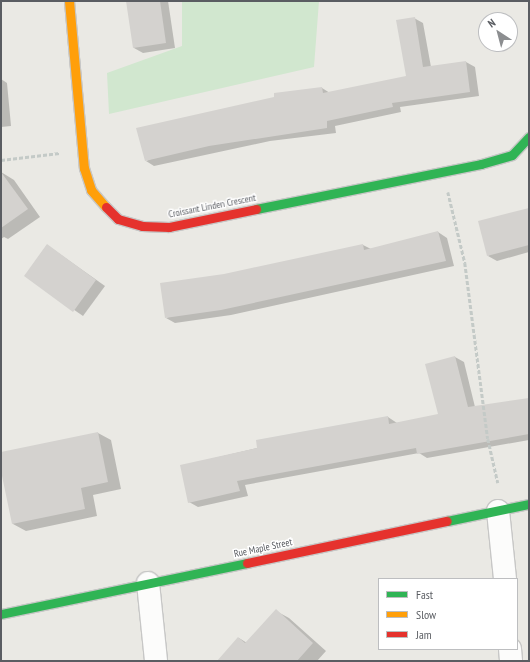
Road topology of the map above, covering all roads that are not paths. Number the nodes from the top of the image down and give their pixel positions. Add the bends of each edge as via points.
1 (69, 1) edge
2 (529, 137) edge
3 (529, 504) edge
4 (498, 511) junction
5 (505, 578) edge
6 (148, 583) junction
7 (1, 614) edge
8 (510, 650) edge
9 (156, 661) edge
10 (511, 661) edge

1 - 2 street, Croissant Linden Crescent via 84,168 91,190 118,219 142,226 169,227 481,164 512,155
3 - 4 street, Rue Maple Street
4 - 5 street
4 - 6 street, Rue Maple Street
6 - 7 street, Rue Maple Street
6 - 9 street
8 - 10 street

